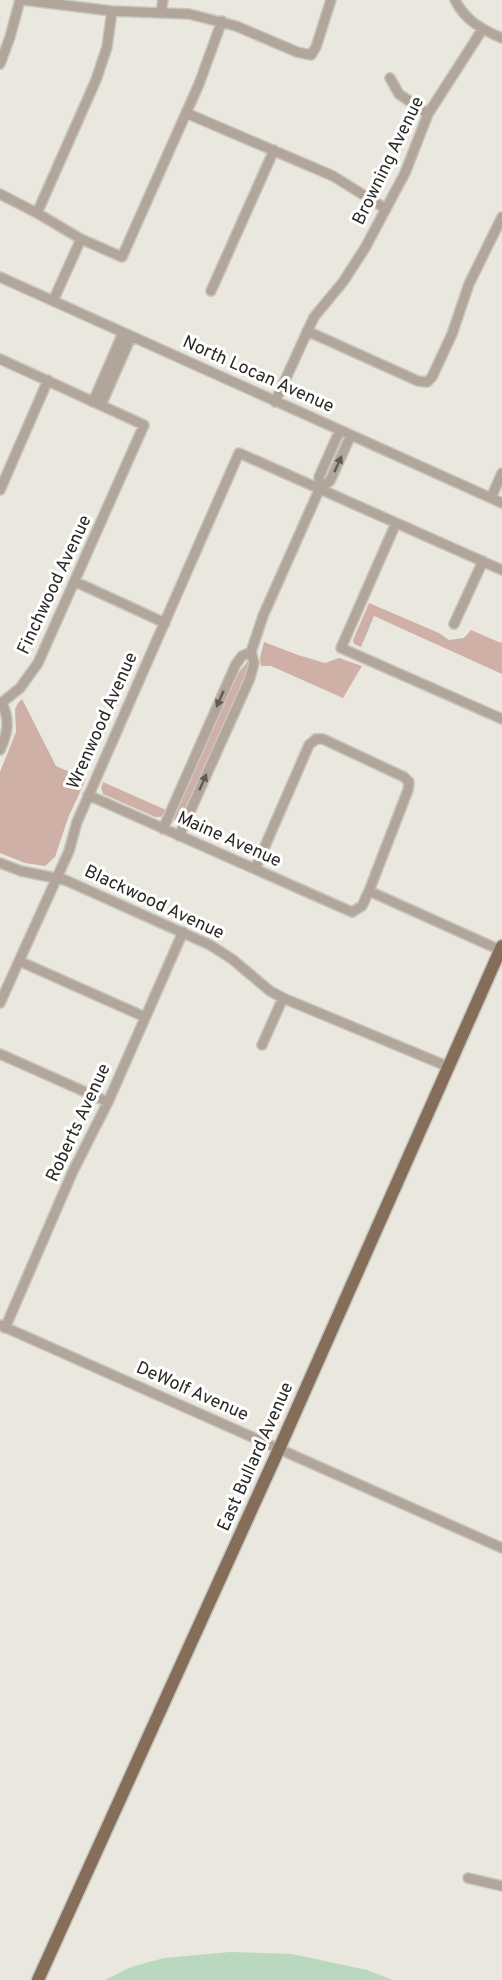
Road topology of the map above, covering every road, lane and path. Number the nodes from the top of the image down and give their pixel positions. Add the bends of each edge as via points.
1 (22, 0) edge
2 (163, 0) edge
3 (332, 0) edge
4 (455, 0) edge
5 (59, 3) edge
6 (112, 11) junction
7 (161, 13) junction
8 (222, 21) junction
9 (482, 30) junction
10 (502, 38) edge
11 (0, 64) edge
12 (390, 78) dead end
13 (186, 113) junction
14 (428, 114) junction
15 (274, 150) junction
16 (0, 194) edge
17 (386, 209) junction
18 (37, 213) junction
19 (501, 220) edge
20 (81, 239) junction
21 (0, 277) edge
22 (211, 291) dead end
23 (53, 301) junction
24 (307, 331) junction
25 (127, 335) junction
26 (0, 359) edge
27 (48, 380) junction
28 (275, 402) junction
29 (97, 403) junction
30 (340, 430) junction
31 (351, 435) junction
32 (502, 473) edge
33 (2, 477) edge
34 (320, 489) junction
35 (0, 490) edge
36 (491, 498) junction
37 (502, 503) edge
38 (396, 523) junction
39 (483, 561) junction
40 (502, 570) edge
41 (76, 582) junction
42 (165, 623) junction
43 (454, 624) dead end
44 (251, 652) junction
45 (1, 704) edge
46 (502, 719) edge
47 (0, 750) edge
48 (88, 795) junction
49 (162, 829) junction
50 (179, 836) junction
51 (0, 863) edge
52 (255, 869) junction
53 (57, 878) junction
54 (369, 891) junction
55 (183, 932) junction
56 (501, 948) edge
57 (19, 961) junction
58 (283, 998) junction
59 (0, 1003) edge
60 (145, 1017) junction
61 (262, 1045) dead end
62 (0, 1055) edge
63 (449, 1067) junction
64 (108, 1102) junction
65 (3, 1326) edge
66 (279, 1449) junction
67 (502, 1548) edge
68 (468, 1878) dead end
69 (502, 1886) edge
70 (38, 1980) edge

1 - 5 street
1 - 11 street
2 - 7 street
3 - 8 street via 311,55
4 - 9 street
5 - 6 street
6 - 7 street
6 - 18 street via 107,47 96,80
7 - 8 street
8 - 13 street
9 - 10 street
9 - 14 street, Browning Avenue
12 - 14 street via 399,94
13 - 15 street
13 - 20 street via 122,257
14 - 17 street, Browning Avenue
15 - 17 street via 345,182
15 - 22 street
16 - 18 street
17 - 24 street, Browning Avenue via 343,282 320,308
18 - 20 street
19 - 24 street via 469,284 452,334 426,382
20 - 23 street
21 - 23 street, North Locan Avenue
23 - 25 street, North Locan Avenue
24 - 28 street, Browning Avenue
25 - 28 street, North Locan Avenue
25 - 29 street
26 - 27 street
27 - 29 street
27 - 33 street
28 - 30 street, North Locan Avenue
29 - 41 street, Finchwood Avenue via 144,425
30 - 31 street, North Locan Avenue
30 - 34 street via 319,477
34 -> 31 street via 330,481
31 - 36 street, North Locan Avenue
32 - 36 street
33 - 35 street
34 - 38 street
34 - 42 street, Wrenwood Avenue via 239,453
34 - 44 street
36 - 37 street, North Locan Avenue
38 - 39 street
38 - 46 street via 341,648
39 - 40 street
39 - 43 street
41 - 42 street
41 - 45 street, Finchwood Avenue via 38,663 20,688
42 - 48 street, Wrenwood Avenue
44 -> 49 street via 236,664
50 -> 44 street via 250,678 254,663
45 - 47 street, Finchwood Avenue via 8,726
48 - 49 street, Maine Avenue
48 - 53 street, Wrenwood Avenue
49 - 50 street, Maine Avenue
50 - 52 street, Maine Avenue
51 - 53 street, Blackwood Avenue
52 - 54 street, Maine Avenue via 352,912 362,906
52 - 54 street via 309,745 323,739 409,782
53 - 55 street, Blackwood Avenue
53 - 57 street, Wrenwood Avenue
54 - 56 street
55 - 58 street, Blackwood Avenue via 223,952
55 - 60 street, Roberts Avenue
56 - 63 main road, East Bullard Avenue
57 - 59 street, Wrenwood Avenue
57 - 60 street
58 - 61 street
58 - 63 street, Blackwood Avenue
60 - 64 street, Roberts Avenue
62 - 64 street
63 - 66 main road, East Bullard Avenue
64 - 65 street, Roberts Avenue
65 - 66 street, DeWolf Avenue
66 - 67 street, DeWolf Avenue
66 - 70 main road, East Bullard Avenue
68 - 69 street

